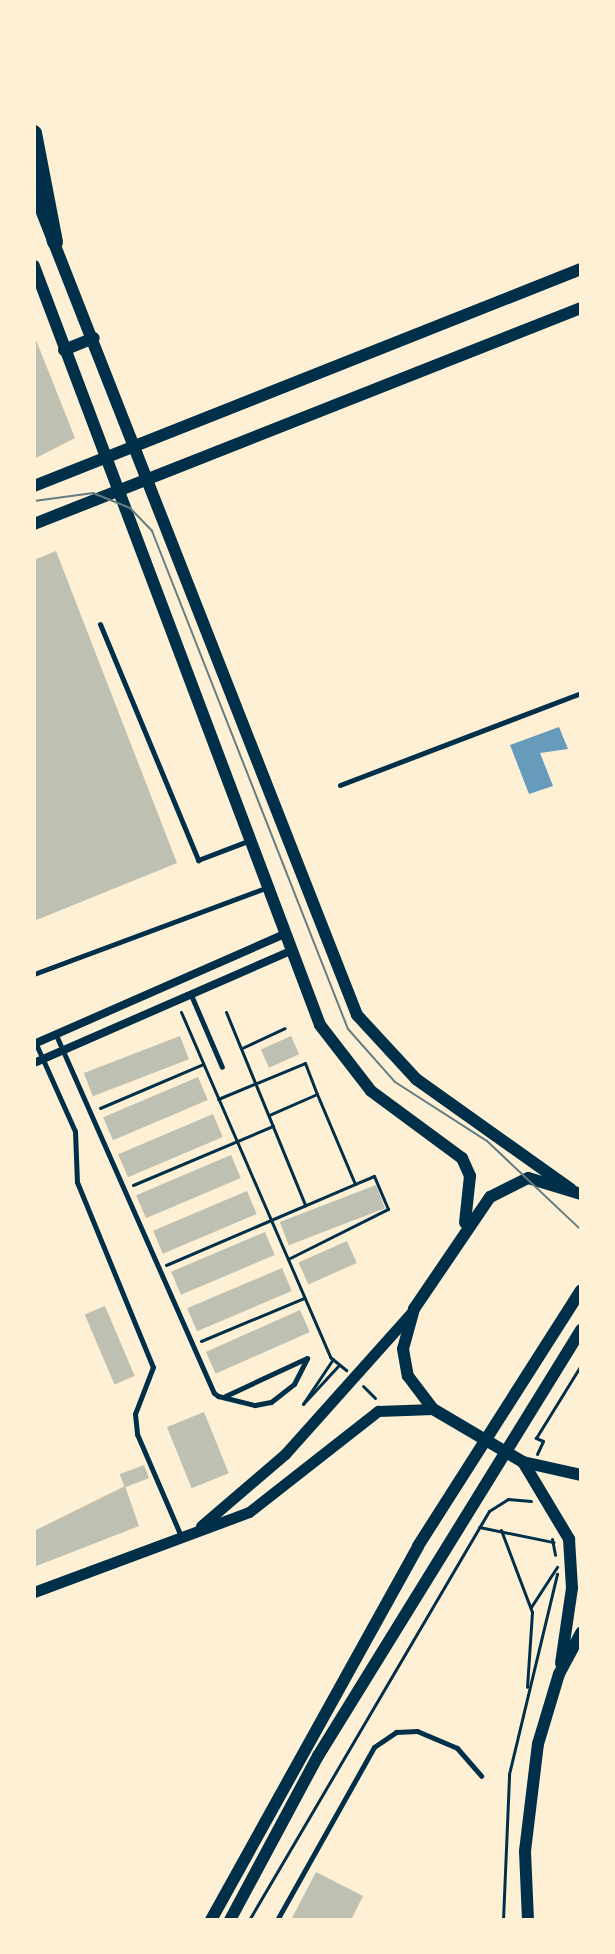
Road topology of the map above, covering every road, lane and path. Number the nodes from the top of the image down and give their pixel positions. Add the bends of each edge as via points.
1 (34, 133) edge
2 (34, 192) edge
3 (55, 242) junction
4 (34, 266) edge
5 (581, 269) edge
6 (581, 308) edge
7 (94, 338) junction
8 (64, 350) junction
9 (137, 445) junction
10 (103, 458) junction
11 (151, 479) junction
12 (34, 486) edge
13 (117, 493) junction
14 (34, 524) edge
15 (100, 624) dead end
16 (581, 693) edge
17 (340, 785) dead end
18 (249, 841) junction
19 (267, 887) junction
20 (284, 934) junction
21 (290, 951) junction
22 (34, 974) edge
23 (191, 995) junction
24 (176, 1001) junction
25 (226, 1012) dead end
26 (285, 1028) dead end
27 (56, 1034) junction
28 (35, 1044) edge
29 (241, 1048) junction
30 (63, 1050) junction
31 (38, 1061) edge
32 (203, 1064) junction
33 (222, 1067) dead end
34 (256, 1084) junction
35 (317, 1094) junction
36 (218, 1099) junction
37 (90, 1112) junction
38 (269, 1115) junction
39 (273, 1126) junction
40 (237, 1141) junction
41 (355, 1184) junction
42 (124, 1189) junction
43 (576, 1191) edge
44 (305, 1205) junction
45 (271, 1219) junction
46 (465, 1223) junction
47 (288, 1259) junction
48 (158, 1268) junction
49 (581, 1290) edge
50 (304, 1298) junction
51 (414, 1309) junction
52 (581, 1330) edge
53 (192, 1344) junction
54 (333, 1359) junction
55 (339, 1365) junction
56 (581, 1365) edge
57 (356, 1378) junction
58 (225, 1396) junction
59 (386, 1409) junction
60 (433, 1409) junction
61 (485, 1441) junction
62 (505, 1452) junction
63 (529, 1466) junction
64 (581, 1475) edge
65 (520, 1498) junction
66 (538, 1508) dead end
67 (479, 1527) junction
68 (501, 1530) junction
69 (549, 1531) dead end
70 (186, 1535) junction
71 (553, 1542) junction
72 (557, 1566) junction
73 (34, 1592) edge
74 (531, 1607) junction
75 (581, 1633) edge
76 (559, 1674) junction
77 (525, 1697) junction
78 (481, 1776) dead end
79 (211, 1920) edge
80 (230, 1920) edge
81 (249, 1920) edge
82 (277, 1920) edge
83 (503, 1920) edge
84 (528, 1920) edge

1 - 3 highway
2 - 3 main road
3 - 7 main road
4 - 8 main road
5 - 9 main road
6 - 11 main road
7 - 8 main road
7 - 9 main road
8 - 10 main road
9 - 10 main road
9 - 11 main road
10 - 12 main road
10 - 13 main road
11 - 13 main road
11 - 43 main road via 357,1015 416,1079
13 - 14 main road
13 - 18 main road
15 - 18 lane via 198,860
16 - 17 lane
18 - 19 main road
19 - 20 main road
19 - 22 lane
20 - 21 main road
20 - 27 street
21 - 23 street
21 - 46 main road via 320,1025 348,1067 462,1158 470,1176
23 - 24 street
23 - 33 lane
24 - 30 street
24 - 32 path
25 - 29 path
26 - 29 path
27 - 28 street
27 - 30 lane
28 - 31 lane
29 - 34 path
30 - 31 street
30 - 37 lane
31 - 70 lane via 75,1131 77,1182 153,1367 135,1414 137,1434
32 - 36 path
32 - 37 path
34 - 35 path via 305,1063
34 - 36 path
34 - 38 path
35 - 38 path
35 - 41 path
36 - 40 path
37 - 42 lane
38 - 39 path
39 - 40 path
39 - 44 path
40 - 42 path
40 - 45 path
41 - 44 path
41 - 47 path via 374,1176 388,1209
42 - 48 lane
43 - 46 main road via 517,1180
44 - 45 path
45 - 47 path
45 - 48 path
46 - 51 main road
47 - 50 path
48 - 53 lane
49 - 61 main road
50 - 53 path
50 - 54 path
51 - 57 street
51 - 60 main road via 404,1363
52 - 62 main road
53 - 58 lane via 214,1393
54 - 55 path
54 - 55 path via 303,1404
55 - 57 path
56 - 63 path via 536,1438 543,1441
57 - 59 path
57 - 70 street via 260,1478
58 - 58 lane via 280,1371 307,1358 294,1384 271,1402
59 - 60 street
59 - 70 street via 271,1500
60 - 61 main road
61 - 62 main road
61 - 79 main road via 302,1745
62 - 63 main road
62 - 80 main road via 318,1756
63 - 64 main road
63 - 65 path
63 - 76 main road via 561,1516 573,1563
65 - 66 path
65 - 67 path via 497,1505
67 - 68 path
67 - 81 path
68 - 71 path
68 - 74 path
69 - 71 path
70 - 73 street
71 - 72 path
72 - 74 path
72 - 77 path
74 - 77 path
75 - 76 main road
76 - 84 main road via 529,1799
77 - 83 path via 502,1835
78 - 82 lane via 457,1748 417,1731 396,1732 374,1747

